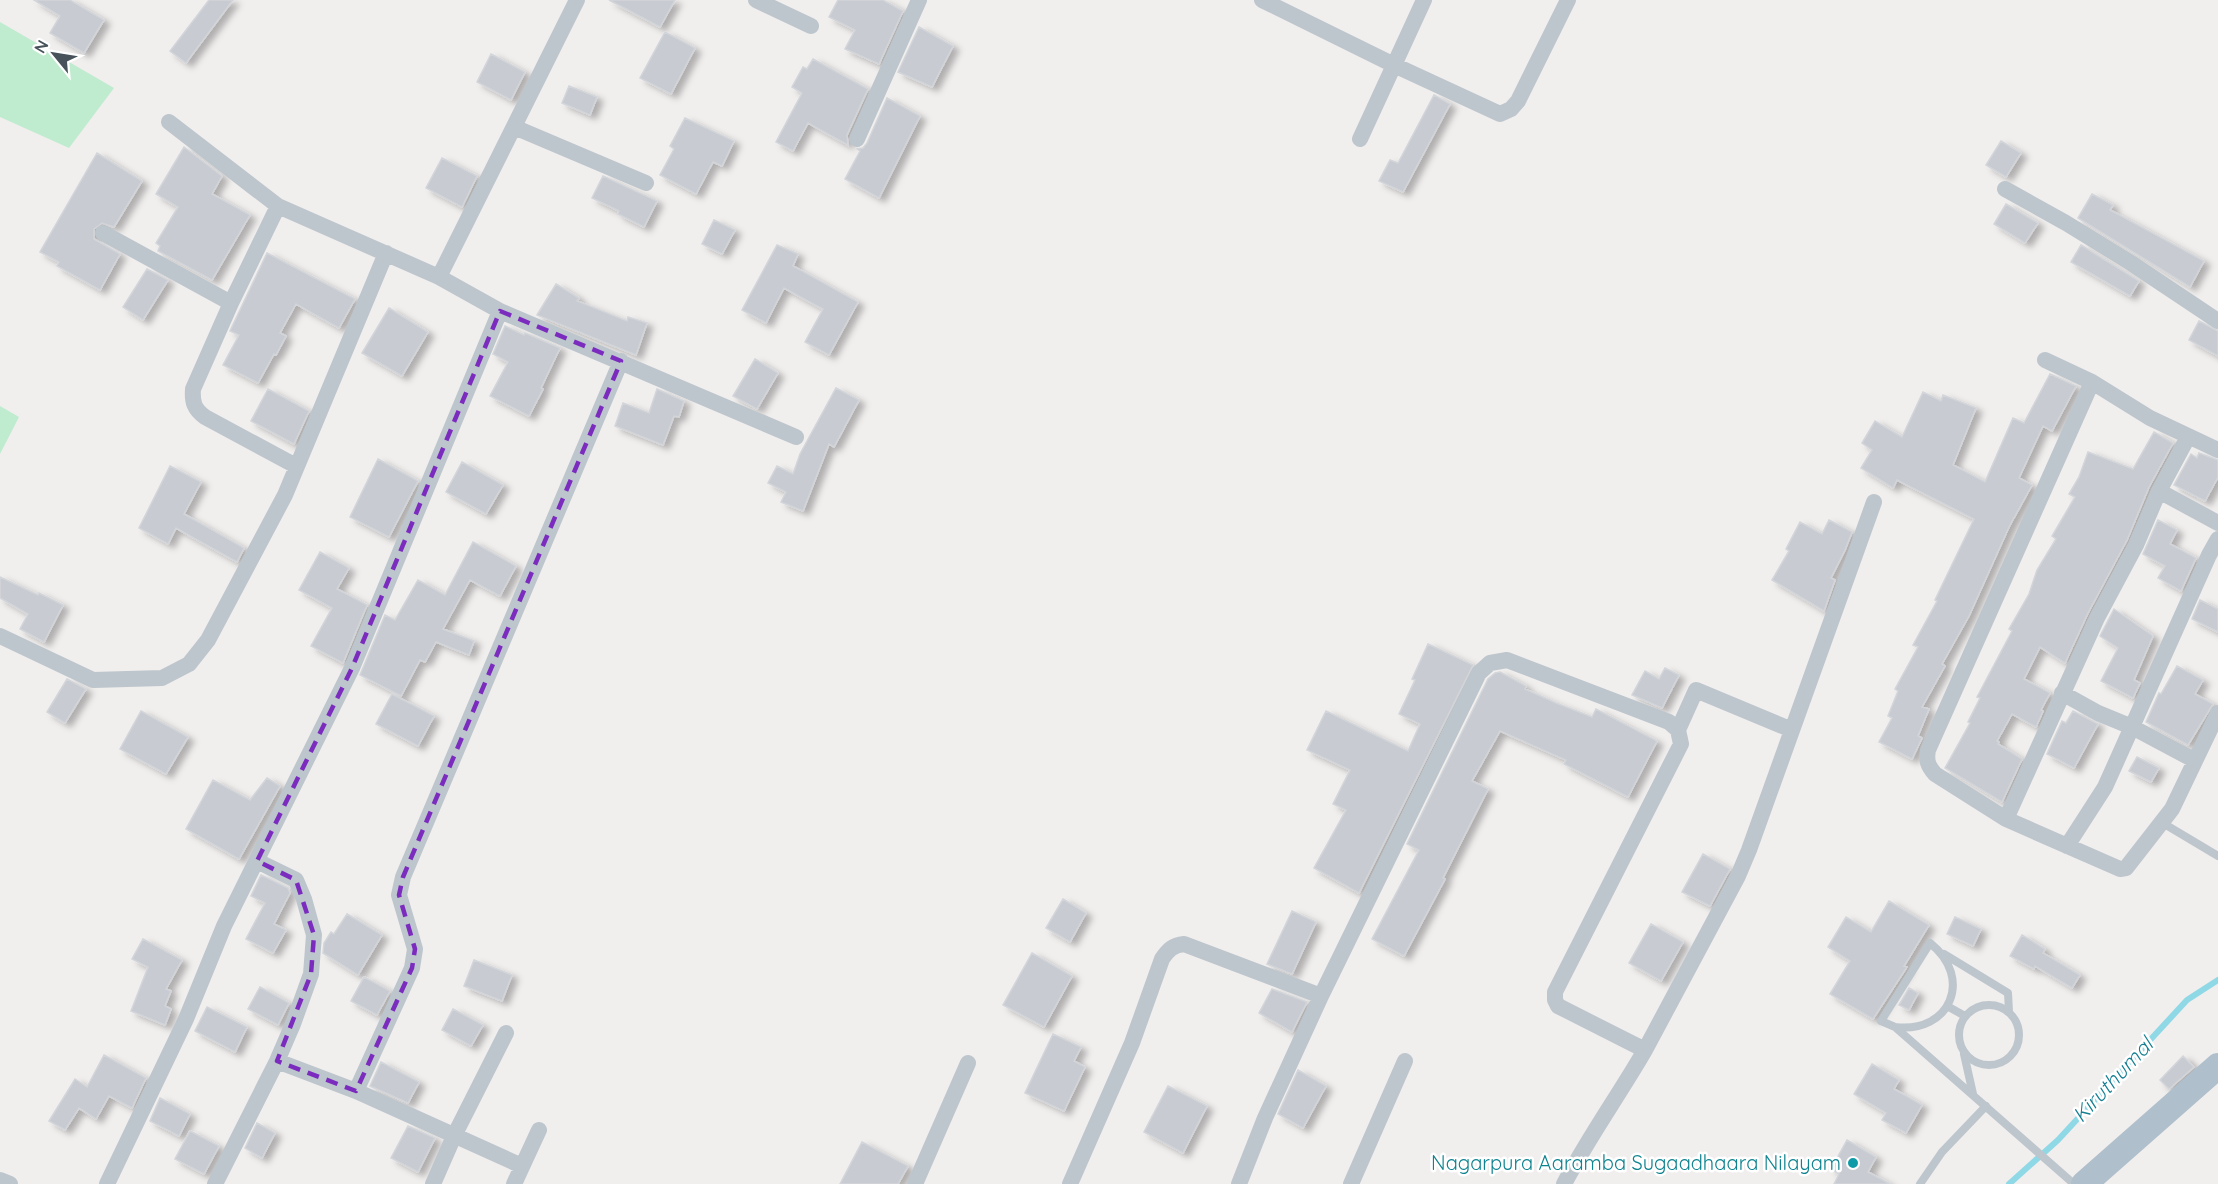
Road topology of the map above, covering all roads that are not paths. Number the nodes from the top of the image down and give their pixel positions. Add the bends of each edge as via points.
1 (577, 0) edge
2 (756, 0) edge
3 (920, 0) edge
4 (1262, 0) edge
5 (1425, 0) edge
6 (1568, 0) edge
7 (811, 26) dead end
8 (1394, 65) junction
9 (169, 122) dead end
10 (514, 127) junction
11 (1360, 139) dead end
12 (856, 140) dead end
13 (646, 183) dead end
14 (2005, 189) dead end
15 (278, 206) junction
16 (103, 233) dead end
17 (386, 253) junction
18 (439, 277) junction
19 (231, 303) junction
20 (500, 311) junction
21 (2218, 321) edge
22 (2045, 360) dead end
23 (621, 361) junction
24 (2092, 382) junction
25 (796, 437) dead end
26 (2188, 437) junction
27 (2218, 450) edge
28 (296, 466) junction
29 (2159, 491) junction
30 (1874, 502) dead end
31 (2218, 523) edge
32 (2218, 539) edge
33 (0, 636) edge
34 (2062, 693) junction
35 (2218, 713) edge
36 (2132, 727) junction
37 (1678, 730) junction
38 (1792, 730) junction
39 (2194, 760) junction
40 (2006, 819) junction
41 (2161, 822) junction
42 (2067, 846) junction
43 (2218, 856) edge
44 (257, 861) junction
45 (1941, 952) junction
46 (1321, 996) junction
47 (1947, 1006) junction
48 (2009, 1012) junction
49 (1965, 1016) junction
50 (1895, 1027) junction
51 (506, 1033) dead end
52 (1645, 1050) junction
53 (1964, 1053) junction
54 (277, 1061) junction
55 (1405, 1061) dead end
56 (968, 1064) dead end
57 (2218, 1066) edge
58 (356, 1091) junction
59 (1973, 1094) junction
60 (1986, 1106) junction
61 (539, 1130) dead end
62 (454, 1136) junction
63 (522, 1166) junction
64 (0, 1180) edge
65 (8, 1184) edge
66 (107, 1184) edge
67 (215, 1184) edge
68 (433, 1184) edge
69 (514, 1184) edge
70 (915, 1184) edge
71 (1070, 1184) edge
72 (1239, 1184) edge
73 (1351, 1184) edge
74 (1564, 1184) edge
75 (1920, 1184) edge
76 (2074, 1184) edge
77 (2084, 1184) edge

1 - 10 street
2 - 7 street
3 - 12 street
4 - 8 street
5 - 8 street
6 - 8 street via 1518,101 1500,114
8 - 11 street
9 - 15 street
10 - 13 street
10 - 18 street
14 - 21 street via 2113,252
15 - 17 street
15 - 19 street
16 - 19 street
17 - 18 street
17 - 28 street
18 - 20 street
19 - 28 street via 193,389 196,411
20 - 23 street
20 - 44 street via 352,668
22 - 24 street
23 - 25 street
23 - 58 street via 403,877 399,895 416,949 412,968
24 - 26 street
24 - 40 street via 1926,759 1935,774
26 - 27 street
26 - 29 street
28 - 33 street via 275,515 208,640 189,664 162,678 93,680
29 - 31 street
29 - 34 street
30 - 38 street
32 - 36 street
34 - 36 street
34 - 40 street
35 - 39 street
36 - 39 street
36 - 42 street via 2105,787
37 - 38 street via 1696,690
37 - 46 street via 1669,722 1508,660 1490,663 1479,673
37 - 52 street via 1681,744 1555,1000 1558,1006
38 - 52 street via 1738,876
39 - 41 street via 2172,809
40 - 42 street
41 - 42 street via 2126,868 2113,868
41 - 43 lane
44 - 54 street via 296,880 314,935 311,974
44 - 66 street
45 - 47 lane via 1953,978
45 - 48 lane via 2008,993
45 - 50 lane via 1930,943 1881,1021
46 - 71 street via 1184,944 1167,951 1132,1043
46 - 72 street
47 - 49 lane
47 - 50 lane via 1924,1026
48 - 49 lane via 1990,1005
48 - 53 lane via 2019,1029 2019,1040 2009,1058 2001,1063 1980,1064
49 - 53 lane via 1959,1035
50 - 59 lane
51 - 62 street
52 - 74 street
53 - 59 lane
54 - 58 street
54 - 67 street
55 - 73 street
56 - 70 street
57 - 77 main road
58 - 62 street
59 - 60 lane
60 - 75 lane via 1942,1152
60 - 76 lane
61 - 63 street
62 - 63 street
62 - 68 street
63 - 69 street
64 - 65 street

